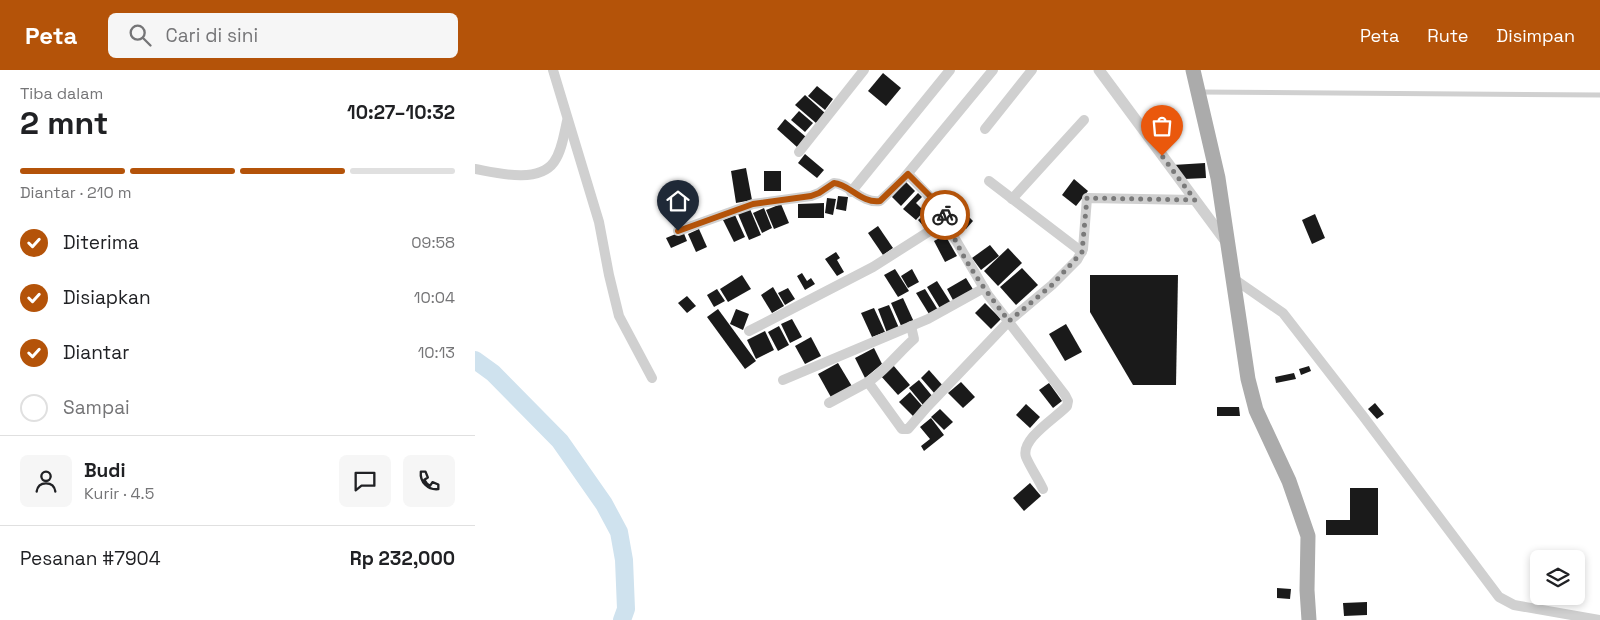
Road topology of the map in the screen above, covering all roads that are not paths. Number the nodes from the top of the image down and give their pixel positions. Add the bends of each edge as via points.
1 (553, 70) edge
2 (864, 70) edge
3 (949, 70) edge
4 (993, 70) edge
5 (1032, 70) edge
6 (1099, 70) edge
7 (1193, 70) edge
8 (1199, 92) junction
9 (1600, 95) edge
10 (567, 117) junction
11 (1084, 120) dead end
12 (985, 129) dead end
13 (799, 152) dead end
14 (475, 169) edge
15 (908, 174) junction
16 (989, 181) dead end
17 (851, 192) junction
18 (1012, 199) junction
19 (1195, 200) junction
20 (947, 220) junction
21 (678, 231) dead end
22 (1229, 246) junction
23 (1082, 252) junction
24 (1234, 279) junction
25 (984, 288) junction
26 (1009, 321) junction
27 (911, 326) junction
28 (749, 331) dead end
29 (652, 378) dead end
30 (783, 380) dead end
31 (868, 382) junction
32 (829, 403) dead end
33 (1043, 488) dead end
34 (1309, 620) edge
35 (1600, 620) edge

1 - 10 street
2 - 13 street
3 - 17 street
4 - 15 street
5 - 12 street
6 - 19 street
7 - 8 main road
8 - 9 lane
8 - 22 main road
10 - 14 street via 556,160 546,169 517,176
10 - 29 street via 599,222 619,316
11 - 18 street
15 - 17 street via 880,201 872,202
15 - 20 street via 936,202
16 - 18 street
17 - 21 street via 841,184 832,183 811,196 753,204
18 - 23 street
19 - 22 street
19 - 23 street via 1087,198
20 - 25 street
20 - 28 street via 873,267
22 - 24 main road
23 - 26 street via 1052,285
24 - 34 main road via 1248,379 1256,410 1289,481 1308,536
24 - 35 street via 1283,313 1499,597 1514,605
25 - 26 street
25 - 27 street
26 - 31 street via 906,430 902,429
26 - 33 street via 1068,402 1026,447 1026,456
27 - 30 street
27 - 31 street via 914,339
31 - 32 street

